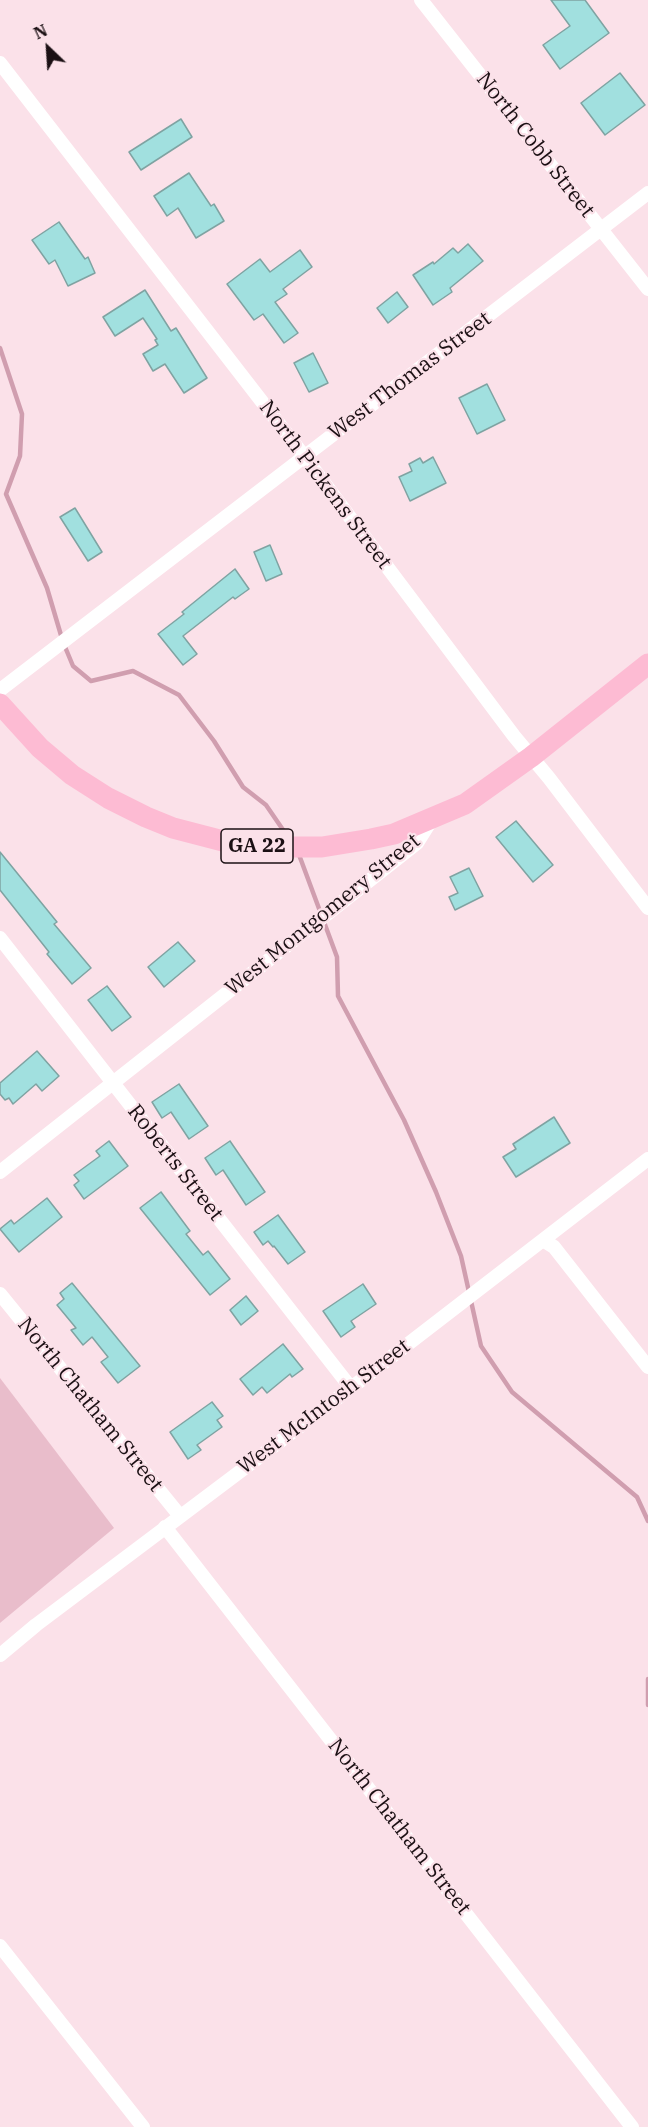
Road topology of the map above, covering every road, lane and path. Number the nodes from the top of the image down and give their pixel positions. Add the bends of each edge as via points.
1 (421, 0) edge
2 (0, 63) edge
3 (648, 194) edge
4 (602, 230) junction
5 (648, 290) edge
6 (304, 456) junction
7 (648, 664) edge
8 (0, 690) edge
9 (0, 704) edge
10 (531, 757) junction
11 (432, 819) junction
12 (648, 908) edge
13 (0, 938) edge
14 (113, 1083) junction
15 (648, 1159) edge
16 (0, 1172) edge
17 (543, 1240) junction
18 (0, 1294) edge
19 (648, 1367) edge
20 (351, 1388) junction
21 (180, 1516) junction
22 (165, 1527) junction
23 (0, 1655) edge
24 (0, 1946) edge
25 (143, 2127) edge
26 (632, 2127) edge

1 - 4 street, North Cobb Street
2 - 6 street, North Pickens Street
3 - 4 street, West Thomas Street
4 - 5 street, North Cobb Street
4 - 6 street, West Thomas Street
6 - 8 street, West Thomas Street
6 - 10 street, North Pickens Street
7 - 10 main road, West Montgomery Street / GA 22
9 - 11 main road, GA 22 via 40,748 90,787 146,817 201,836 270,847 322,847 394,834
10 - 11 main road, West Montgomery Street / GA 22 via 465,804
10 - 12 street, North Pickens Street
11 - 14 street, West Montgomery Street via 417,843
13 - 14 street, Roberts Street
14 - 16 street, West Montgomery Street
14 - 20 street, Roberts Street
15 - 17 street, West McIntosh Street
17 - 19 street via 554,1247
17 - 20 street, West McIntosh Street
18 - 21 street, North Chatham Street
20 - 21 street, West McIntosh Street
21 - 22 street, West McIntosh Street
22 - 23 street, West McIntosh Street
22 - 26 street, North Chatham Street
24 - 25 street

